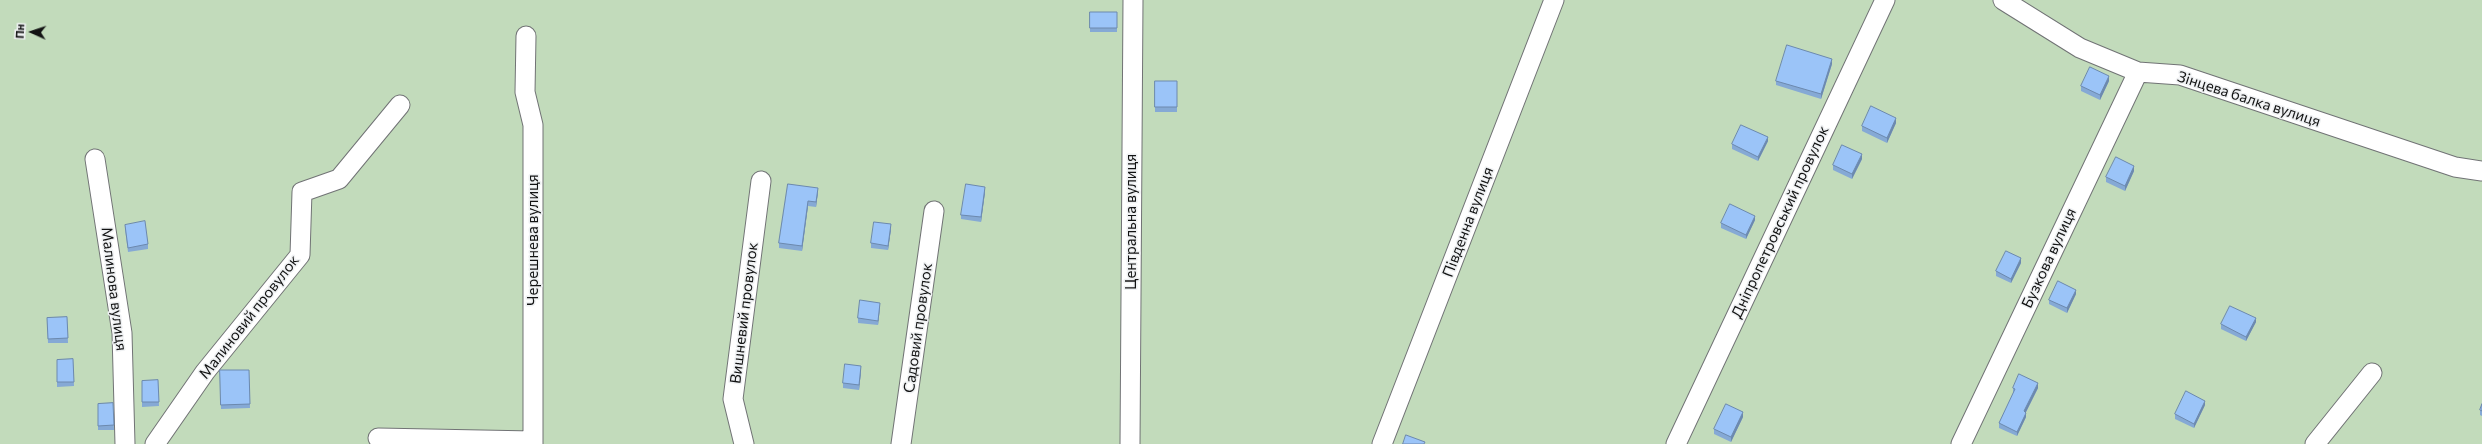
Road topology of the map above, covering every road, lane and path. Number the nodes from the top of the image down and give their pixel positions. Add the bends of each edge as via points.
1 (1133, 0) edge
2 (1554, 0) edge
3 (1885, 0) edge
4 (2003, 0) edge
5 (526, 36) dead end
6 (2138, 72) junction
7 (400, 105) dead end
8 (95, 159) dead end
9 (2482, 171) edge
10 (762, 181) dead end
11 (934, 211) dead end
12 (2372, 373) dead end
13 (378, 438) dead end
14 (533, 443) edge
15 (125, 444) edge
16 (155, 444) edge
17 (744, 444) edge
18 (901, 444) edge
19 (1130, 444) edge
20 (1382, 444) edge
21 (1676, 444) edge
22 (1961, 444) edge
23 (2315, 444) edge

1 - 19 lane, Центральна вулиця
2 - 20 lane, Південна вулиця
3 - 21 lane, Дніпропетровський провулок
4 - 6 lane, Зінцева балка вулиця via 2080,48
5 - 14 lane, Черешнева вулиця via 525,92 533,125
6 - 9 lane, Зінцева балка вулиця via 2180,75 2455,167
6 - 22 lane, Бузкова вулиця
7 - 16 lane, Малиновий провулок via 339,179 302,192 300,255 205,372
8 - 15 lane, Малинова вулиця via 122,333
10 - 17 lane, Вишневий провулок via 733,399
11 - 18 lane, Садовий провулок
12 - 23 lane
13 - 14 lane

